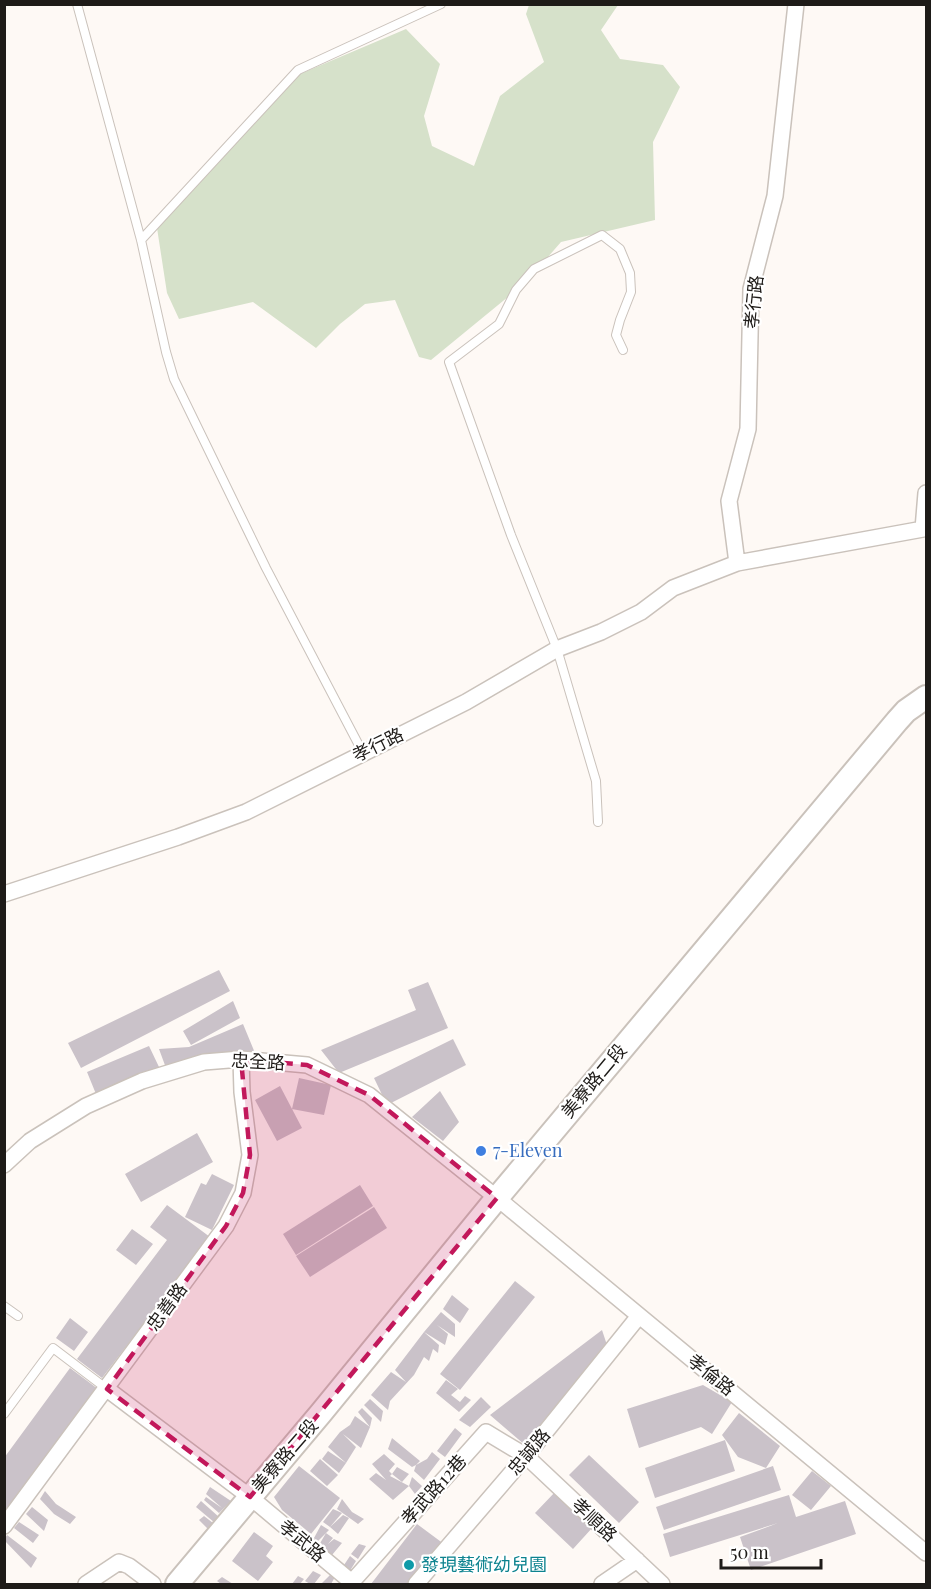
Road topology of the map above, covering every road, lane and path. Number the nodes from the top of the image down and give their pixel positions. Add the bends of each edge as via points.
1 (77, 4) edge
2 (441, 4) edge
3 (796, 4) edge
4 (141, 240) junction
5 (623, 350) dead end
6 (927, 493) edge
7 (925, 529) edge
8 (736, 563) junction
9 (557, 649) junction
10 (927, 697) edge
11 (363, 753) junction
12 (598, 822) dead end
13 (4, 894) edge
14 (241, 1059) junction
15 (4, 1165) edge
16 (496, 1198) junction
17 (4, 1305) edge
18 (18, 1316) dead end
19 (639, 1316) junction
20 (107, 1389) junction
21 (4, 1414) edge
22 (526, 1456) junction
23 (250, 1497) junction
24 (4, 1526) edge
25 (927, 1553) edge
26 (637, 1560) junction
27 (86, 1584) edge
28 (153, 1584) edge
29 (177, 1584) edge
30 (352, 1584) edge
31 (416, 1584) edge
32 (602, 1584) edge
33 (662, 1584) edge

1 - 4 lane
2 - 4 lane via 298,70
3 - 8 street, 孝行路 via 775,196 751,289 748,429 729,501
4 - 11 lane via 174,380
5 - 9 lane via 616,335 632,292 630,273 620,249 602,235 534,268 516,290 499,324 448,362
6 - 7 street, 孝行路
7 - 8 street, 孝行路
8 - 9 street, 孝行路 via 673,588 641,612
9 - 11 street, 孝行路 via 466,702
9 - 12 lane via 596,781
10 - 16 street, 美寮路二段 via 897,721
11 - 13 street, 孝行路 via 246,812
14 - 15 street, 忠全路 via 204,1062 142,1081 86,1106 30,1141
14 - 16 street, 忠全路 via 307,1065 369,1095
14 - 20 street, 忠善路 via 250,1155 243,1193 226,1226
16 - 19 street, 孝倫路
16 - 23 street, 美寮路二段
17 - 18 lane
19 - 22 street, 忠誠路
19 - 25 street, 孝倫路
20 - 21 lane via 53,1348
20 - 23 street, 孝武路
20 - 24 street, 忠善路
22 - 26 street, 孝順路
22 - 30 street, 孝武路12巷 via 486,1432
22 - 31 street, 忠誠路
23 - 29 street, 美寮路二段
23 - 30 street, 孝武路
26 - 32 street
26 - 33 street, 孝順路
27 - 28 street via 119,1562

